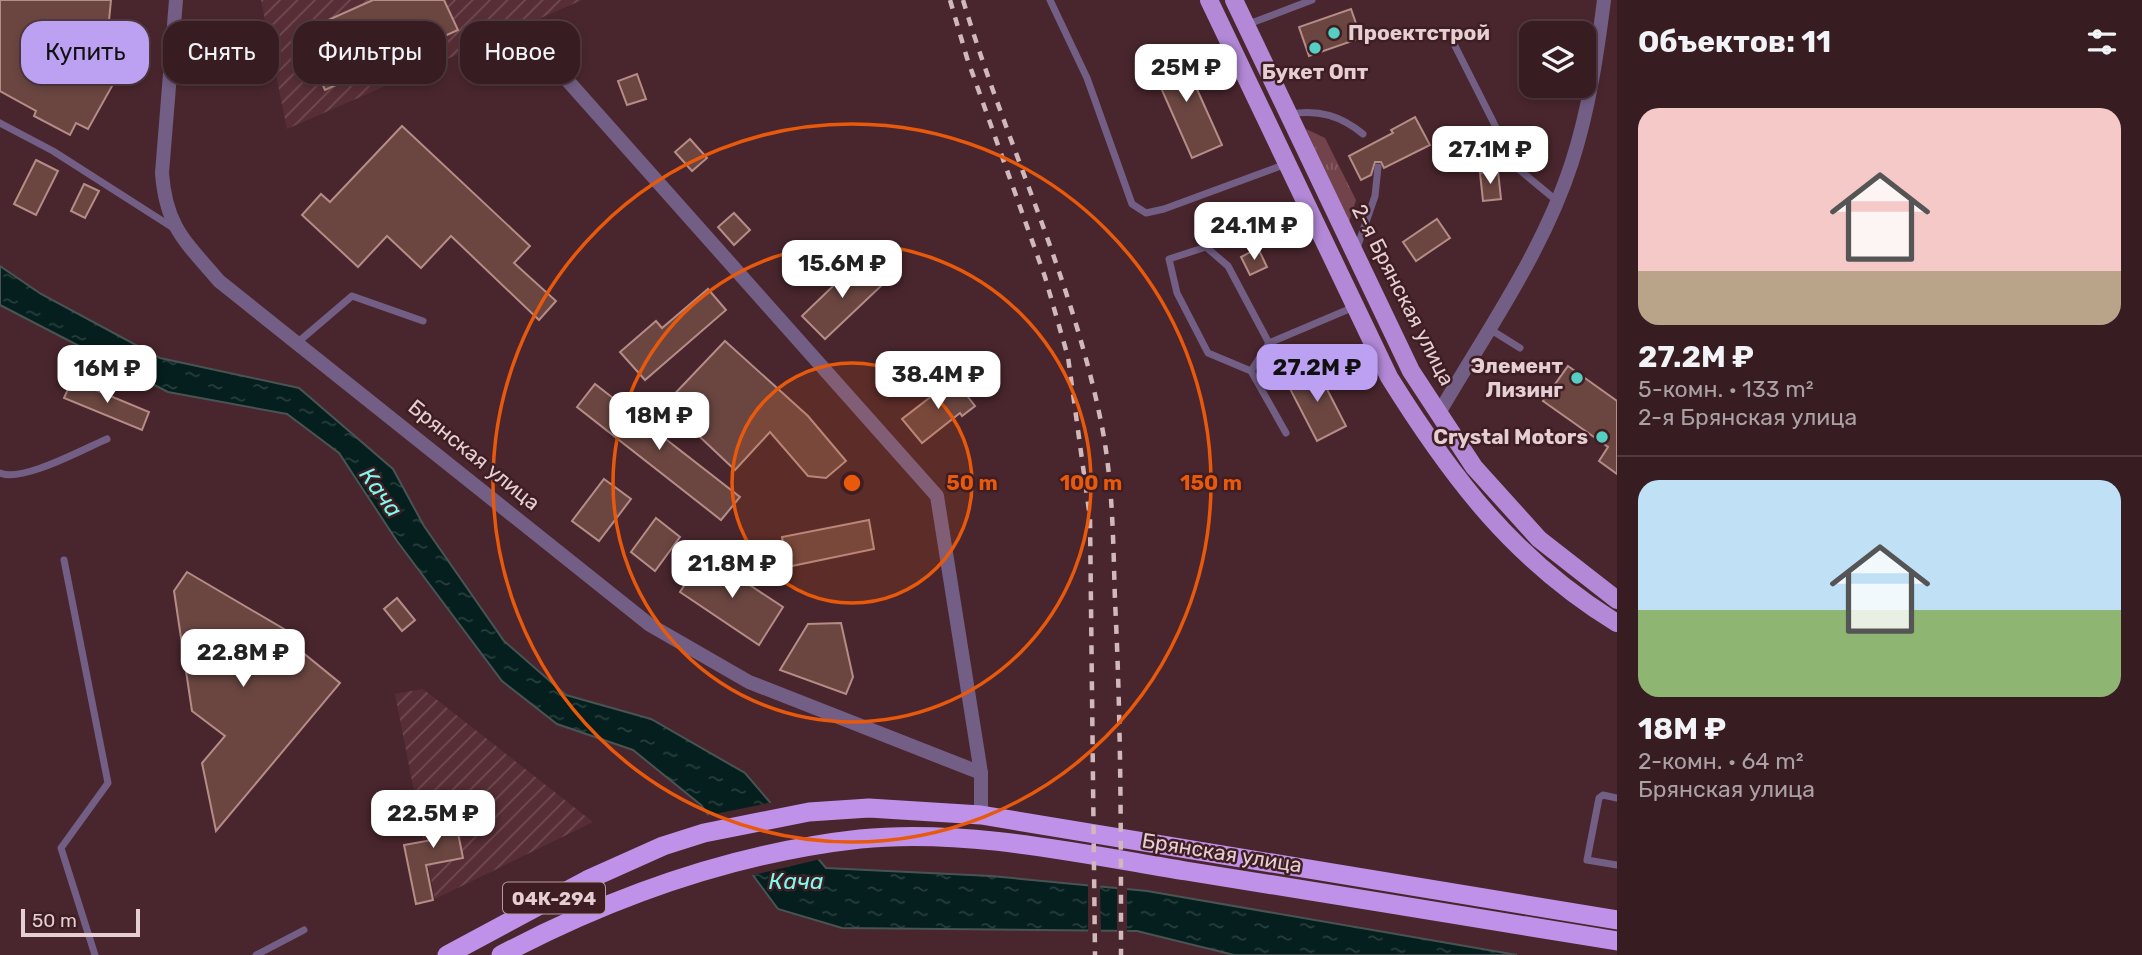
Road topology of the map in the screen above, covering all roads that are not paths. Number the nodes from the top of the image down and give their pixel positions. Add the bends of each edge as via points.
1 (176, 0) edge
2 (1050, 0) edge
3 (1209, 0) edge
4 (1234, 0) edge
5 (1312, 0) edge
6 (1604, 0) edge
7 (1246, 25) junction
8 (1455, 46) dead end
9 (571, 84) edge
10 (1288, 115) junction
11 (0, 123) edge
12 (1363, 134) dead end
13 (1286, 163) junction
14 (1378, 167) dead end
15 (1557, 201) junction
16 (175, 230) junction
17 (1354, 255) junction
18 (1355, 306) junction
19 (423, 321) dead end
20 (1488, 328) junction
21 (297, 343) junction
22 (1269, 343) junction
23 (1520, 348) dead end
24 (1251, 371) junction
25 (1439, 413) junction
26 (1286, 433) dead end
27 (107, 439) dead end
28 (0, 473) edge
29 (64, 560) dead end
30 (1617, 600) edge
31 (1617, 623) edge
32 (981, 773) junction
33 (1617, 798) edge
34 (981, 815) junction
35 (1617, 866) edge
36 (1617, 920) edge
37 (304, 930) dead end
38 (1617, 941) edge
39 (95, 955) edge
40 (256, 955) edge
41 (447, 955) edge
42 (501, 955) edge

1 - 16 street, Брянская улица via 162,173 164,199
2 - 13 lane via 1087,78 1132,204 1146,213 1164,209
3 - 13 main road
4 - 7 main road, 2-я Брянская улица
5 - 7 lane
6 - 15 street via 1592,86
7 - 10 main road, 2-я Брянская улица
8 - 15 lane via 1516,167
9 - 32 street via 937,496
10 - 12 lane via 1311,110 1346,120
10 - 17 main road, 2-я Брянская улица
11 - 16 lane via 53,151
13 - 18 main road
14 - 17 lane via 1375,196
15 - 20 street via 1531,258
16 - 21 street, Брянская улица via 219,281
17 - 25 main road, 2-я Брянская улица via 1411,371
18 - 22 lane
18 - 31 main road via 1389,377 1424,434 1481,509 1552,580
19 - 21 lane via 352,296
20 - 23 lane
20 - 25 street
21 - 32 street, Брянская улица via 650,625 749,682
22 - 24 lane
22 - 24 lane via 1228,266 1206,247 1170,259 1177,293 1208,353
24 - 26 lane
25 - 30 main road, 2-я Брянская улица via 1474,467 1539,539
27 - 28 lane via 27,472 9,477
29 - 39 lane via 108,783 61,848
32 - 34 street
33 - 35 lane via 1598,798 1587,860
34 - 36 highway, Брянская улица
34 - 41 highway, Брянская улица / 04К-294 via 919,809 809,812 704,833 587,880
37 - 40 lane
38 - 42 highway, Брянская улица / 04К-294 via 1041,848 927,838 818,845 671,880

